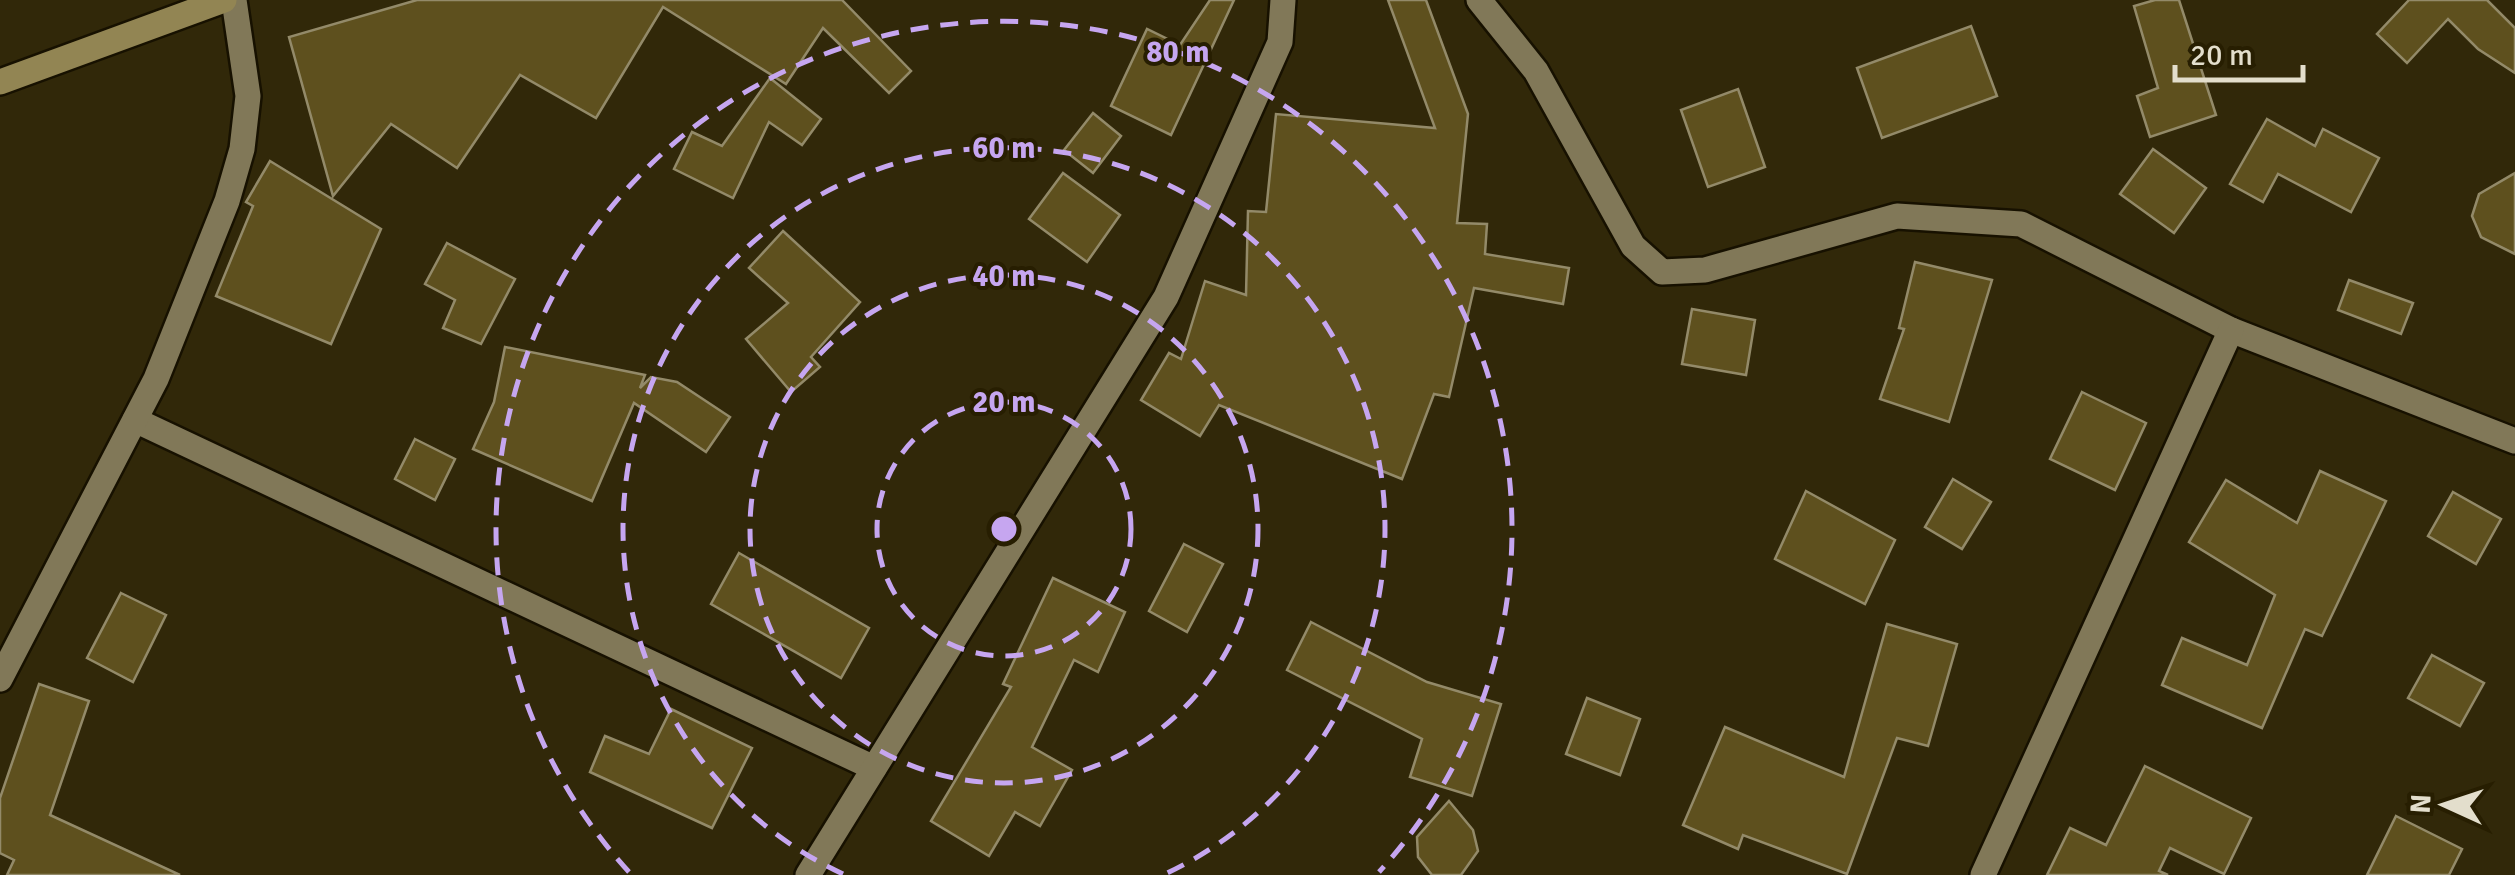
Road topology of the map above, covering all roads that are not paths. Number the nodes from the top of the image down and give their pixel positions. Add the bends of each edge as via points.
1 (224, 0) edge
2 (234, 0) edge
3 (1284, 0) edge
4 (1479, 0) edge
5 (0, 82) edge
6 (2231, 330) junction
7 (135, 420) junction
8 (2515, 440) edge
9 (0, 679) edge
10 (874, 768) junction
11 (808, 875) edge
12 (1983, 875) edge

1 - 5 street
2 - 7 street via 248,96 242,149 228,201
3 - 10 street via 1280,42 1166,297
4 - 6 street via 1536,71 1634,246 1662,272 1705,270 1898,216 1978,218 2021,224 2064,243
6 - 8 street
6 - 12 street
7 - 9 street
7 - 10 street
10 - 11 street

